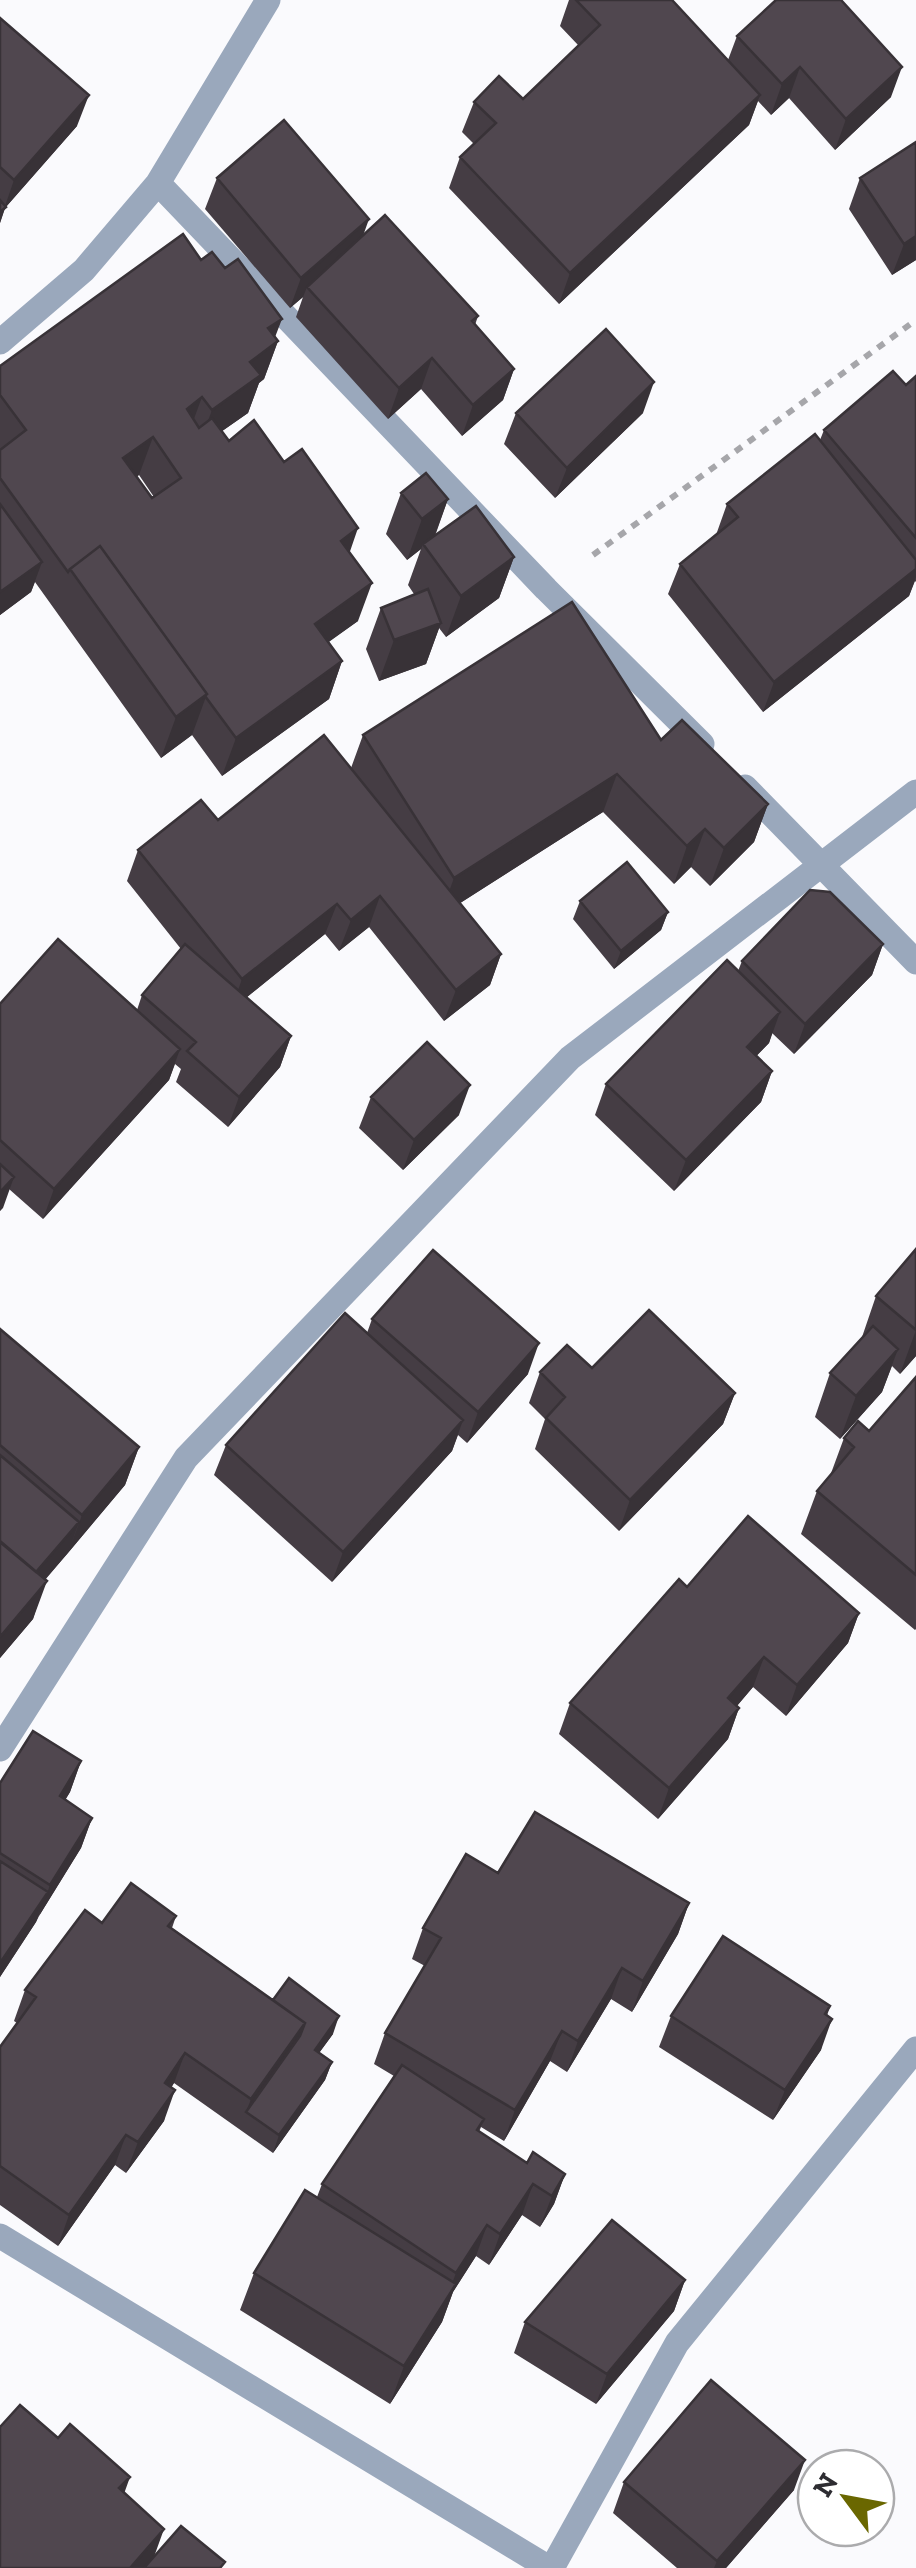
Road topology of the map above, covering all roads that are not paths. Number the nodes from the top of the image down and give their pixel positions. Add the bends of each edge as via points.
1 (268, 0) edge
2 (158, 183) junction
3 (0, 342) edge
4 (916, 792) edge
5 (824, 866) junction
6 (916, 962) edge
7 (0, 1748) edge
8 (916, 2049) edge
9 (0, 2236) edge
10 (551, 2568) edge

1 - 2 street
2 - 3 street via 84,270
2 - 5 street via 546,589
4 - 5 street
5 - 6 street
5 - 7 street via 570,1058 186,1458
8 - 10 street via 677,2342
9 - 10 street

